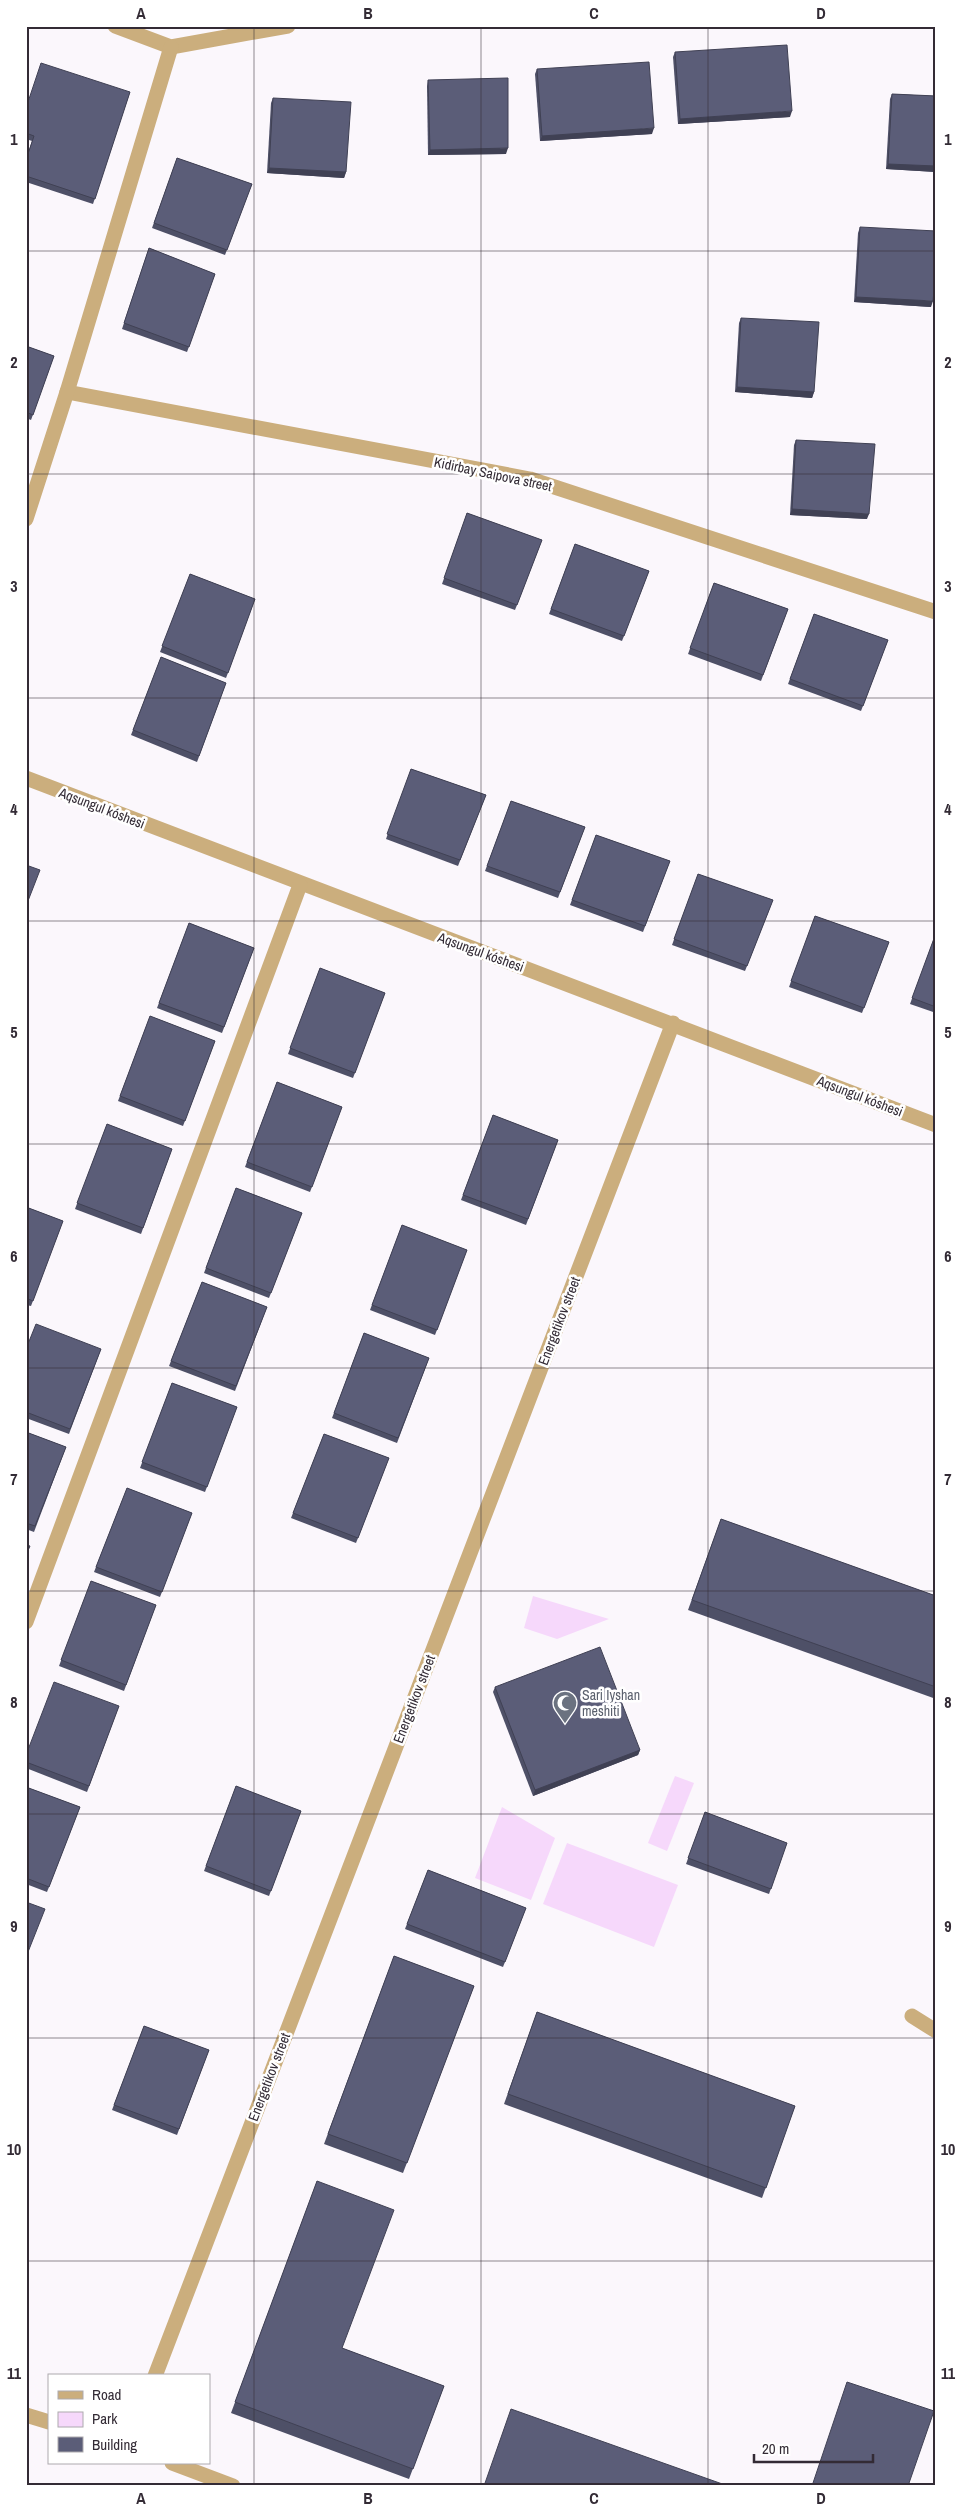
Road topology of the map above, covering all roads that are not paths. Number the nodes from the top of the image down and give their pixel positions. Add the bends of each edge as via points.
1 (115, 26) edge
2 (288, 26) edge
3 (171, 47) junction
4 (67, 392) junction
5 (32, 474) edge
6 (26, 519) edge
7 (936, 612) edge
8 (26, 778) edge
9 (300, 885) junction
10 (673, 1023) junction
11 (936, 1125) edge
12 (26, 1622) edge
13 (912, 2016) dead end
14 (936, 2031) edge
15 (156, 2374) edge
16 (26, 2414) edge
17 (48, 2422) edge
18 (175, 2464) edge
19 (233, 2486) edge

1 - 3 street
2 - 3 street
3 - 4 street
4 - 5 street
4 - 7 street, Kidirbay Saipova street via 530,479
5 - 6 street
8 - 9 street, Aqsungul kóshesi
9 - 10 street, Aqsungul kóshesi
9 - 12 street
10 - 11 street, Aqsungul kóshesi
10 - 15 street, Energetikov street
13 - 14 street
16 - 17 street
18 - 19 street

